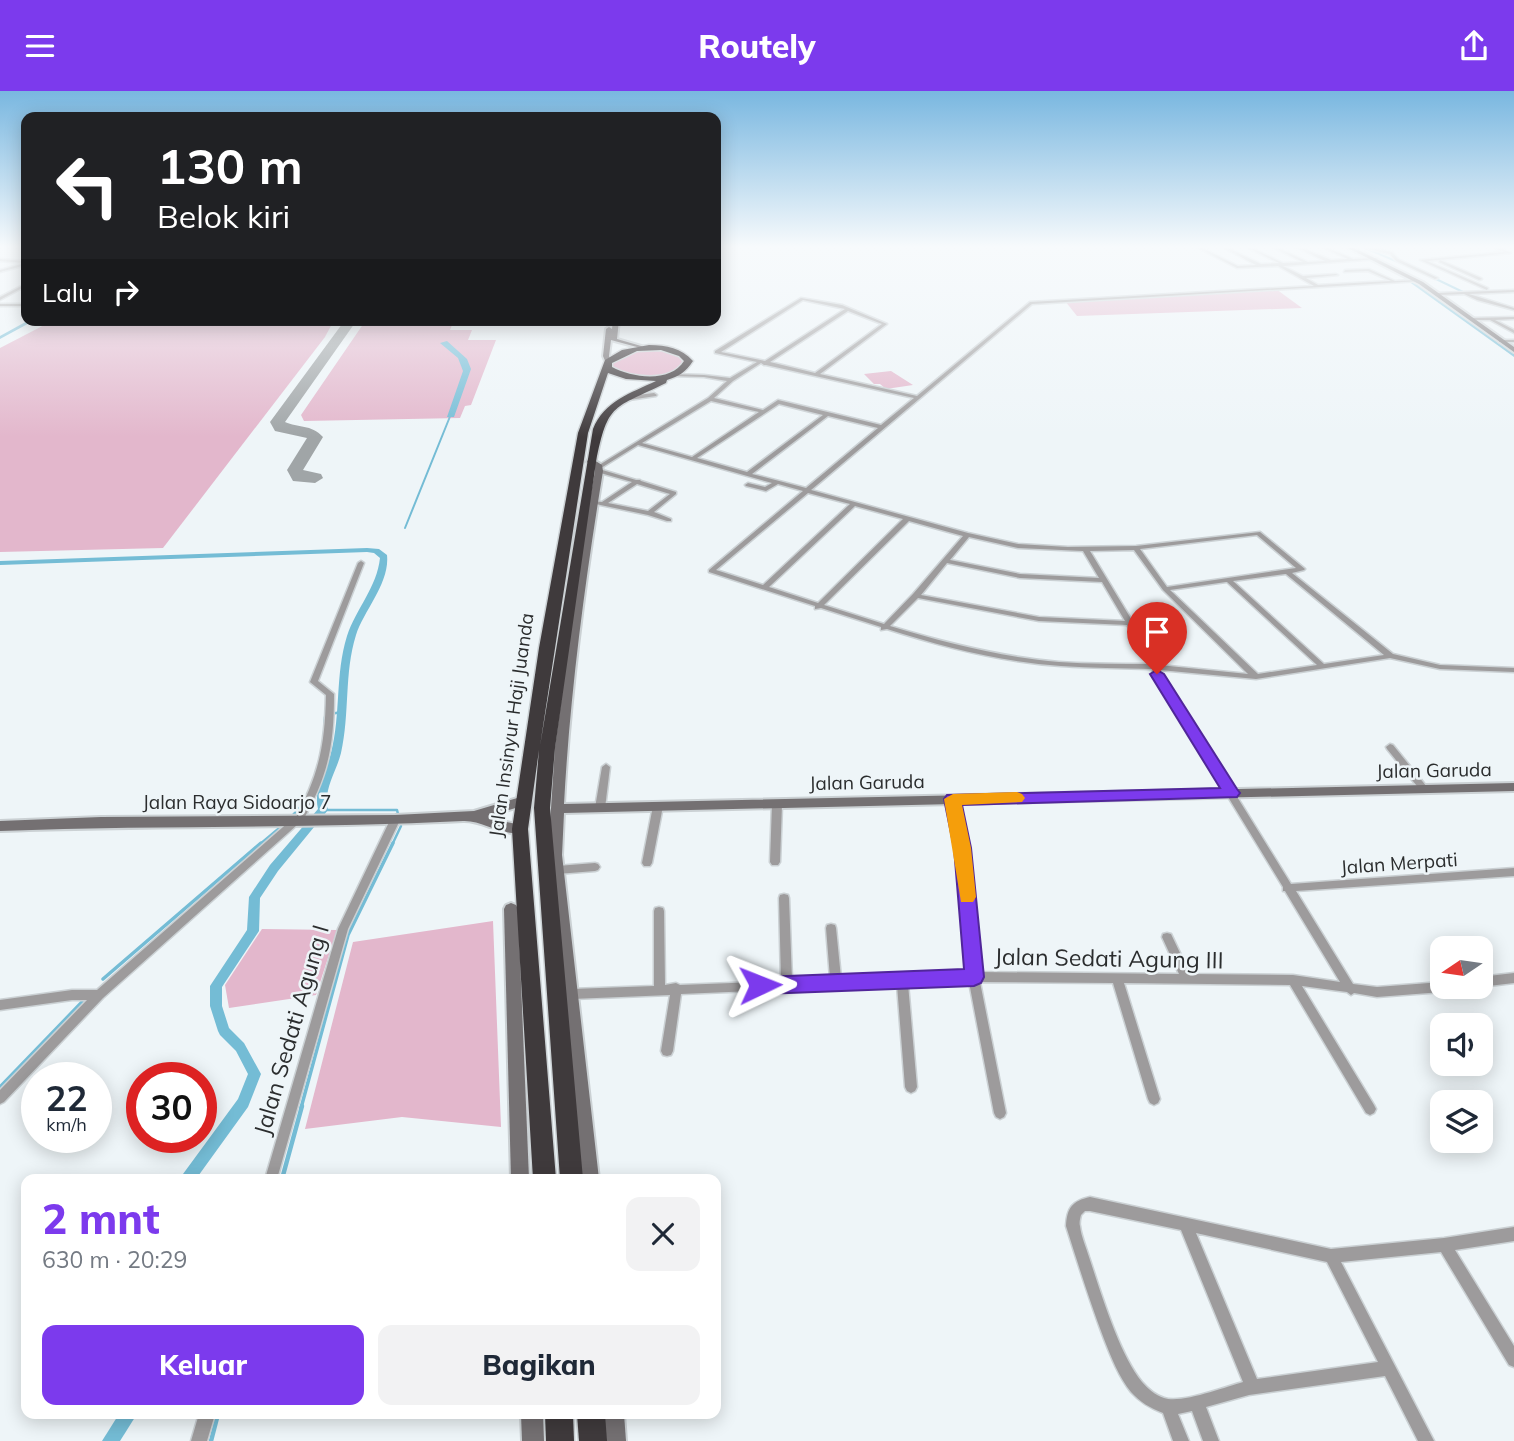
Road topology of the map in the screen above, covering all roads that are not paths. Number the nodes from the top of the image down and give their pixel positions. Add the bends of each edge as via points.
1 (781, 311) edge
2 (845, 311) edge
3 (853, 311) edge
4 (1022, 311) edge
5 (1461, 311) edge
6 (1471, 319) junction
7 (1491, 319) junction
8 (1512, 319) edge
9 (612, 326) edge
10 (613, 326) edge
11 (1512, 330) edge
12 (1501, 341) junction
13 (1514, 341) edge
14 (646, 348) junction
15 (1513, 350) edge
16 (762, 363) junction
17 (608, 365) junction
18 (688, 366) junction
19 (815, 375) junction
20 (670, 376) junction
21 (704, 376) junction
22 (731, 380) junction
23 (654, 395) dead end
24 (917, 397) junction
25 (629, 398) junction
26 (710, 399) junction
27 (761, 411) junction
28 (827, 414) junction
29 (881, 427) junction
30 (639, 444) junction
31 (694, 459) junction
32 (591, 471) junction
33 (748, 474) junction
34 (638, 481) junction
35 (777, 482) junction
36 (748, 485) dead end
37 (804, 492) junction
38 (599, 503) junction
39 (854, 504) junction
40 (649, 513) junction
41 (907, 519) junction
42 (670, 520) dead end
43 (967, 535) junction
44 (1136, 548) junction
45 (1086, 549) junction
46 (946, 561) junction
47 (361, 563) dead end
48 (1288, 573) junction
49 (1104, 580) junction
50 (1229, 582) junction
51 (764, 588) junction
52 (1166, 589) junction
53 (916, 596) junction
54 (818, 607) junction
55 (1129, 623) junction
56 (884, 628) junction
57 (565, 647) junction
58 (546, 648) junction
59 (1390, 656) junction
60 (1322, 666) junction
61 (1156, 667) junction
62 (1514, 670) edge
63 (1256, 677) junction
64 (554, 747) junction
65 (1390, 747) dead end
66 (606, 767) dead end
67 (1514, 787) edge
68 (1424, 789) junction
69 (1231, 793) junction
70 (953, 799) junction
71 (524, 801) junction
72 (777, 804) junction
73 (658, 806) junction
74 (600, 808) junction
75 (556, 809) junction
76 (474, 816) junction
77 (395, 820) junction
78 (297, 822) junction
79 (0, 826) edge
80 (520, 829) junction
81 (775, 862) dead end
82 (552, 863) junction
83 (647, 863) dead end
84 (595, 867) dead end
85 (1514, 872) edge
86 (1287, 888) junction
87 (784, 898) dead end
88 (511, 909) dead end
89 (659, 911) dead end
90 (831, 928) dead end
91 (1167, 937) dead end
92 (974, 977) junction
93 (1116, 978) junction
94 (1514, 978) edge
95 (902, 979) junction
96 (1187, 980) junction
97 (1293, 980) junction
98 (1493, 980) edge
99 (836, 983) junction
100 (787, 984) junction
101 (676, 988) junction
102 (1430, 988) edge
103 (660, 989) junction
104 (1351, 990) junction
105 (572, 994) junction
106 (99, 995) junction
107 (0, 1005) edge
108 (667, 1051) dead end
109 (562, 1052) junction
110 (536, 1057) junction
111 (911, 1087) dead end
112 (0, 1098) edge
113 (1154, 1099) dead end
114 (1370, 1109) dead end
115 (1000, 1113) dead end
116 (272, 1174) edge
117 (520, 1174) edge
118 (544, 1174) edge
119 (572, 1174) edge
120 (590, 1174) edge
121 (1185, 1224) junction
122 (1514, 1234) edge
123 (1444, 1245) junction
124 (1331, 1256) junction
125 (1514, 1360) edge
126 (1387, 1368) junction
127 (1252, 1388) junction
128 (1197, 1403) junction
129 (1168, 1407) junction
130 (206, 1419) edge
131 (532, 1419) edge
132 (559, 1419) edge
133 (591, 1419) edge
134 (613, 1419) edge
135 (199, 1441) edge
136 (533, 1441) edge
137 (560, 1441) edge
138 (593, 1441) edge
139 (615, 1441) edge
140 (1181, 1441) edge
141 (1211, 1441) edge
142 (1426, 1441) edge

1 - 16 street via 717,350
2 - 16 street
3 - 19 street via 885,324
4 - 24 street
5 - 6 street
6 - 7 street
6 - 12 street
7 - 8 street
7 - 11 street
9 - 17 street
10 - 14 street via 614,340
12 - 13 street
12 - 15 street
14 - 17 highway via 621,353
14 - 18 highway via 682,354
16 - 19 street
16 - 22 street
17 - 20 highway via 631,378
17 - 32 highway, Jalan Insinyur Haji Juanda via 587,417
18 - 20 highway, Jalan Insinyur Haji Juanda
18 - 21 street
19 - 24 street
20 - 21 street
20 - 25 highway, Jalan Insinyur Haji Juanda
21 - 22 street
22 - 26 street
23 - 25 street
24 - 29 street
25 - 32 highway, Jalan Insinyur Haji Juanda via 604,417
26 - 27 street
26 - 30 street
27 - 28 street via 778,402
27 - 31 street
28 - 29 street
28 - 33 street
29 - 37 street
30 - 31 street
30 - 32 street
31 - 33 street
32 - 34 street
32 - 38 street, Jalan Insinyur Haji Juanda
32 - 57 highway, Jalan Insinyur Haji Juanda
32 - 58 highway, Jalan Insinyur Haji Juanda
33 - 35 street
34 - 38 street
34 - 40 street via 675,493
35 - 36 street via 766,489
35 - 37 street
37 - 39 street
37 - 51 street via 711,571
38 - 40 street
38 - 64 street, Jalan Insinyur Haji Juanda
39 - 41 street
39 - 51 street
40 - 42 street
41 - 43 street
41 - 54 street
43 - 45 street via 1018,546
43 - 46 street
44 - 45 street
44 - 48 street via 1258,533 1302,569
44 - 52 street
45 - 49 street
46 - 49 street via 1020,576
46 - 53 street
47 - 78 street via 314,683 330,692 324,771
48 - 50 street
48 - 59 street
49 - 55 street
50 - 52 street
50 - 60 street
51 - 54 street
52 - 63 street
53 - 55 street via 1039,619
53 - 56 street
54 - 56 street
55 - 61 street
56 - 61 street via 1013,658
57 - 58 highway
57 - 64 highway, Jalan Insinyur Haji Juanda
58 - 71 highway, Jalan Insinyur Haji Juanda
59 - 60 street
59 - 62 street via 1452,668
60 - 63 street
61 - 63 street
61 - 69 street
64 - 75 street, Jalan Insinyur Haji Juanda
64 - 82 highway, Jalan Insinyur Haji Juanda via 542,809
65 - 68 street
66 - 74 street
67 - 68 street, Jalan Garuda
68 - 69 street, Jalan Garuda
69 - 70 street, Jalan Garuda
69 - 86 street
70 - 72 street, Jalan Garuda
70 - 92 street via 963,848
71 - 76 street, Jalan Raya Sidoarjo 7
71 - 80 highway, Jalan Insinyur Haji Juanda
72 - 73 street, Jalan Garuda
72 - 81 street
73 - 74 street, Jalan Garuda
73 - 83 street
74 - 75 street, Jalan Garuda
75 - 82 street, Jalan Insinyur Haji Juanda
76 - 77 street, Jalan Raya Sidoarjo 7
76 - 80 street, Jalan Raya Sidoarjo 7
77 - 78 street, Jalan Raya Sidoarjo 7
77 - 116 street, Jalan Sedati Agung I via 343,929
78 - 79 street, Jalan Raya Sidoarjo 7
78 - 106 street
80 - 110 highway, Jalan Insinyur Haji Juanda
82 - 84 street
82 - 105 street, Jalan Insinyur Haji Juanda
82 - 109 highway, Jalan Insinyur Haji Juanda
85 - 86 street, Jalan Merpati
86 - 104 street
87 - 100 street
88 - 117 street
89 - 103 street
90 - 99 street
91 - 96 street
92 - 93 street, Jalan Sedati Agung III
92 - 95 street, Jalan Sedati Agung III
92 - 115 street
93 - 96 street, Jalan Sedati Agung III
93 - 113 street
94 - 98 street
95 - 99 street, Jalan Sedati Agung III
95 - 111 street
96 - 97 street, Jalan Sedati Agung III
97 - 104 street, Jalan Sedati Agung III
97 - 114 street
99 - 100 street, Jalan Sedati Agung III
100 - 101 street, Jalan Sedati Agung III
101 - 103 street, Jalan Sedati Agung III
101 - 108 street
102 - 104 street, Jalan Sedati Agung III
103 - 105 street, Jalan Sedati Agung III
105 - 120 street, Jalan Insinyur Haji Juanda
106 - 107 street
106 - 112 street
109 - 110 highway
109 - 119 highway, Jalan Insinyur Haji Juanda
110 - 118 highway, Jalan Insinyur Haji Juanda
121 - 124 street
121 - 127 street
121 - 129 street via 1090,1204 1081,1205 1073,1217 1078,1244 1119,1357 1138,1389
122 - 123 street
123 - 124 street
123 - 125 street
124 - 126 street
126 - 127 street
126 - 142 street
127 - 128 street
128 - 129 street
128 - 141 street
129 - 140 street
130 - 135 street
131 - 136 street
132 - 137 highway
133 - 138 highway
134 - 139 street

